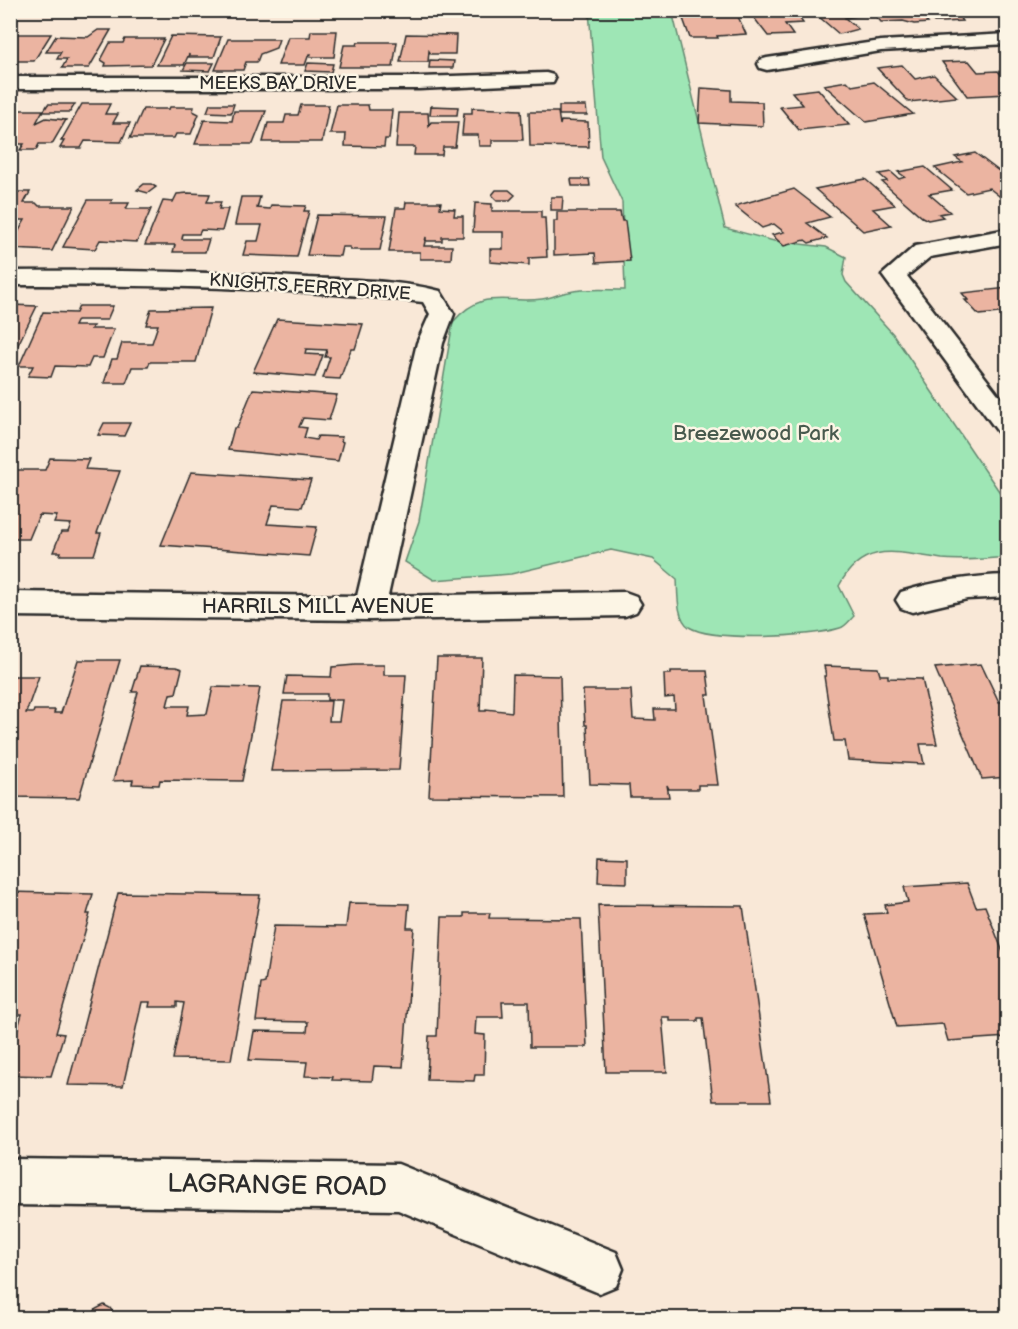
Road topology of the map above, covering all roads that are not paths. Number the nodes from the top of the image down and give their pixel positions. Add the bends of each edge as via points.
1 (1008, 39) edge
2 (768, 64) dead end
3 (546, 79) dead end
4 (10, 83) edge
5 (1008, 236) edge
6 (10, 278) edge
7 (1008, 426) edge
8 (1008, 586) edge
9 (912, 600) dead end
10 (10, 604) edge
11 (625, 604) dead end
12 (370, 608) junction
13 (10, 1182) edge
14 (599, 1269) dead end

1 - 2 street via 881,46
3 - 4 street, MEEKS BAY DRIVE
5 - 7 street via 923,250 894,275
6 - 12 street, KNIGHTS FERRY DRIVE via 157,277 430,296 442,314 430,343
8 - 9 street via 967,588
10 - 12 street, HARRILS MILL AVENUE
11 - 12 street, HARRILS MILL AVENUE
13 - 14 street, LAGRANGE ROAD via 398,1187

